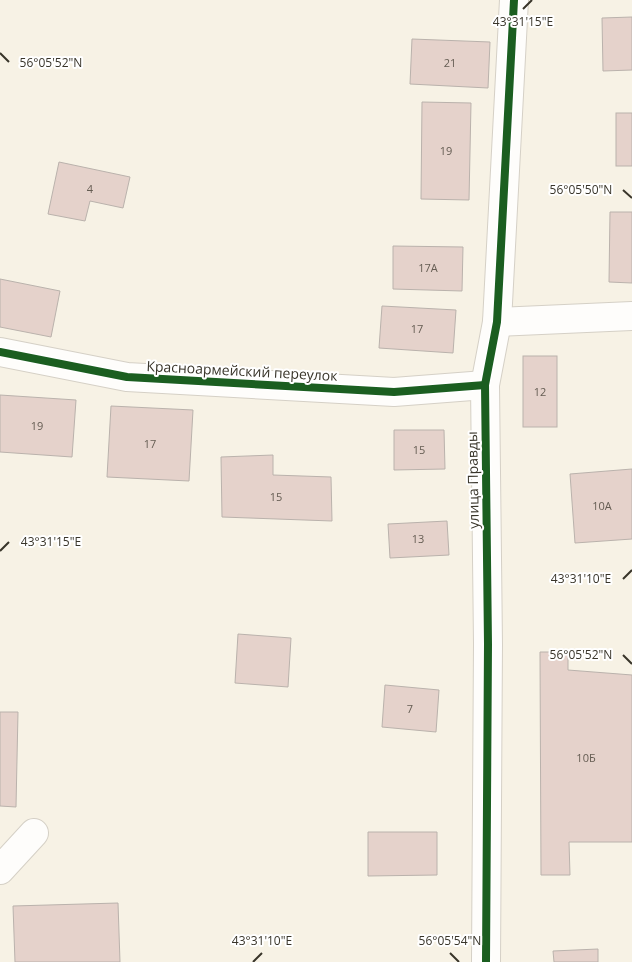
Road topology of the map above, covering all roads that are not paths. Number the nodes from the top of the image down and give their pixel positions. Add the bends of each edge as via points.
1 (514, 0) edge
2 (632, 316) edge
3 (497, 322) junction
4 (0, 352) edge
5 (485, 385) junction
6 (34, 833) dead end
7 (0, 870) edge
8 (486, 962) edge

1 - 3 street, улица Правды
2 - 3 street
3 - 5 street, улица Правды
4 - 5 street, Красноармейский переулок via 127,377 394,392
5 - 8 street, улица Правды via 488,644
6 - 7 street

